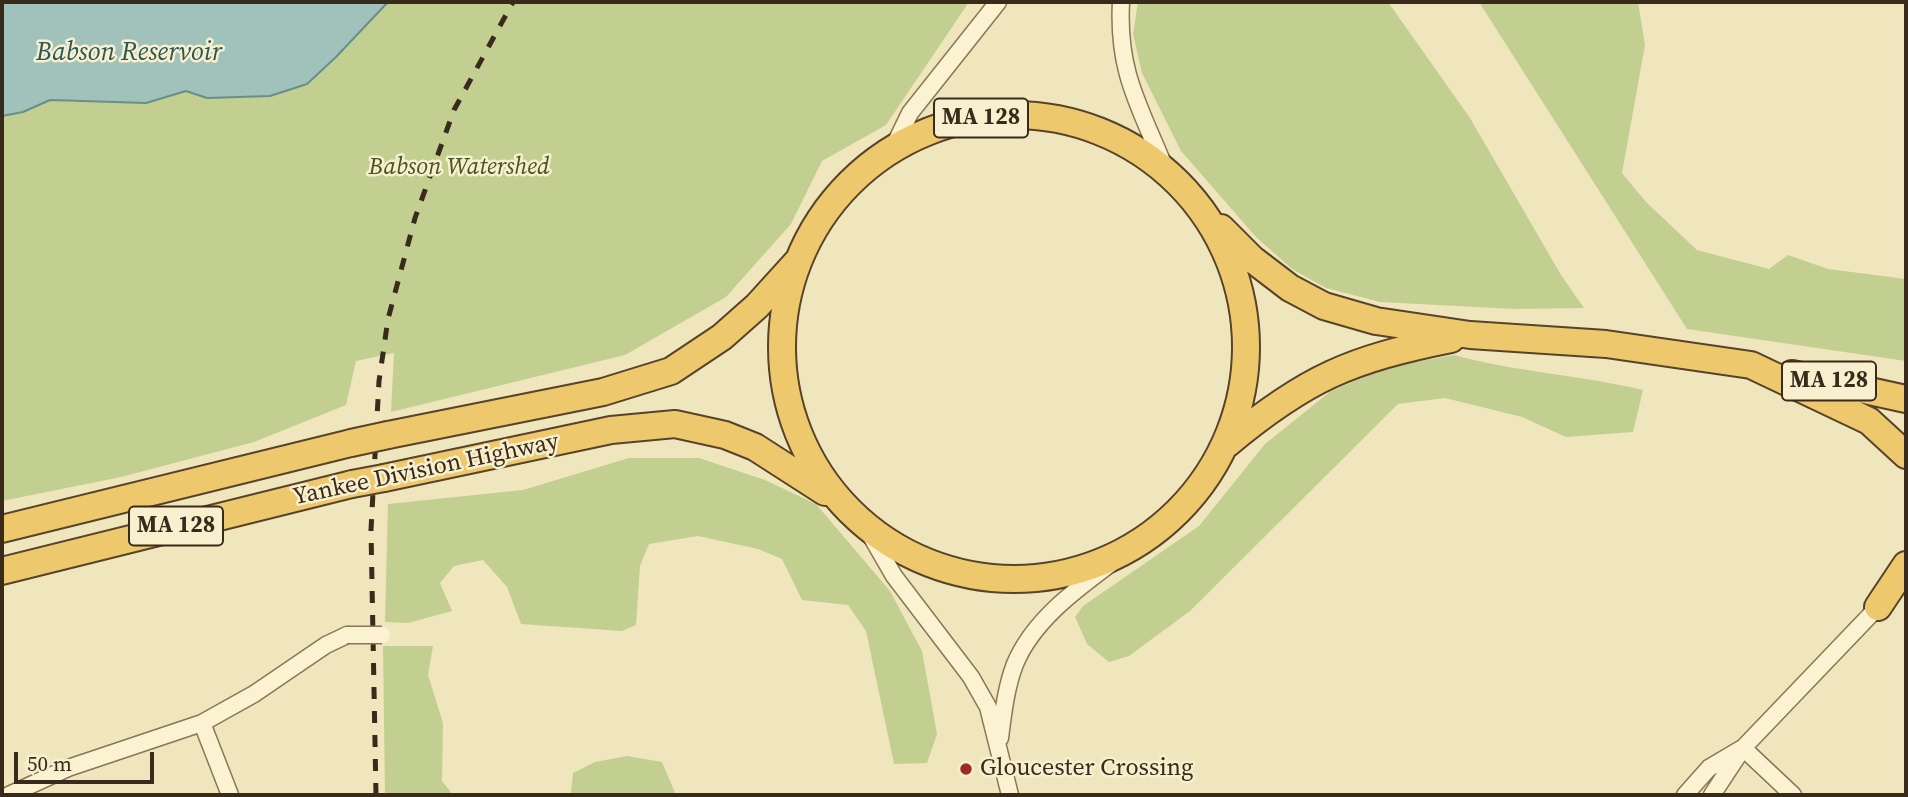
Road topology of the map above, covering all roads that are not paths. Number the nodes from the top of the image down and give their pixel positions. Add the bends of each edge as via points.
1 (998, 2) edge
2 (1121, 2) edge
3 (894, 146) junction
4 (1166, 171) junction
5 (1198, 205) junction
6 (797, 262) junction
7 (1470, 335) junction
8 (1751, 365) junction
9 (1906, 399) edge
10 (1224, 446) junction
11 (1906, 455) edge
12 (837, 500) junction
13 (864, 524) junction
14 (2, 529) edge
15 (1138, 543) junction
16 (1906, 565) edge
17 (2, 571) edge
18 (1906, 581) edge
19 (1878, 607) junction
20 (382, 635) dead end
21 (202, 723) junction
22 (999, 748) junction
23 (1743, 748) junction
24 (9, 795) edge
25 (230, 795) edge
26 (1010, 795) edge
27 (1685, 795) edge
28 (1712, 795) edge
29 (1793, 795) edge

1 - 3 street via 910,113
2 - 4 street via 1123,60 1131,93
3 - 4 highway, MA 128 via 953,123 1024,115 1096,130
3 - 6 highway, MA 128 via 860,172 827,209
4 - 5 highway, MA 128
5 - 7 highway, MA 128 via 1252,259 1290,288 1324,306 1376,321
5 - 10 highway via 1227,254 1243,305 1244,380
6 - 12 highway via 781,332 784,387 797,432
6 - 14 highway, Yankee Division Highway / MA 128, bridge via 722,337 671,371 603,392 351,443
7 - 8 highway, MA 128 via 1606,344
7 - 10 highway, MA 128 via 1388,352 1335,371 1272,406
8 - 9 highway, MA 128
8 - 11 highway via 1869,421
10 - 15 highway, MA 128 via 1197,489
12 - 13 highway, MA 128
12 - 17 highway, Yankee Division Highway / MA 128, bridge via 755,447 702,428 675,424 611,430 352,484
13 - 15 highway, MA 128 via 909,554 988,578 1068,573
13 - 22 street via 894,576 971,677 988,707
15 - 22 street via 1054,610 1025,645 1009,685
16 - 19 highway
18 - 19 highway
19 - 23 street
20 - 21 street, bridge via 347,635 326,645
21 - 24 street via 68,768
21 - 25 street
22 - 26 street
23 - 27 street via 1709,768
23 - 28 street
23 - 29 street

